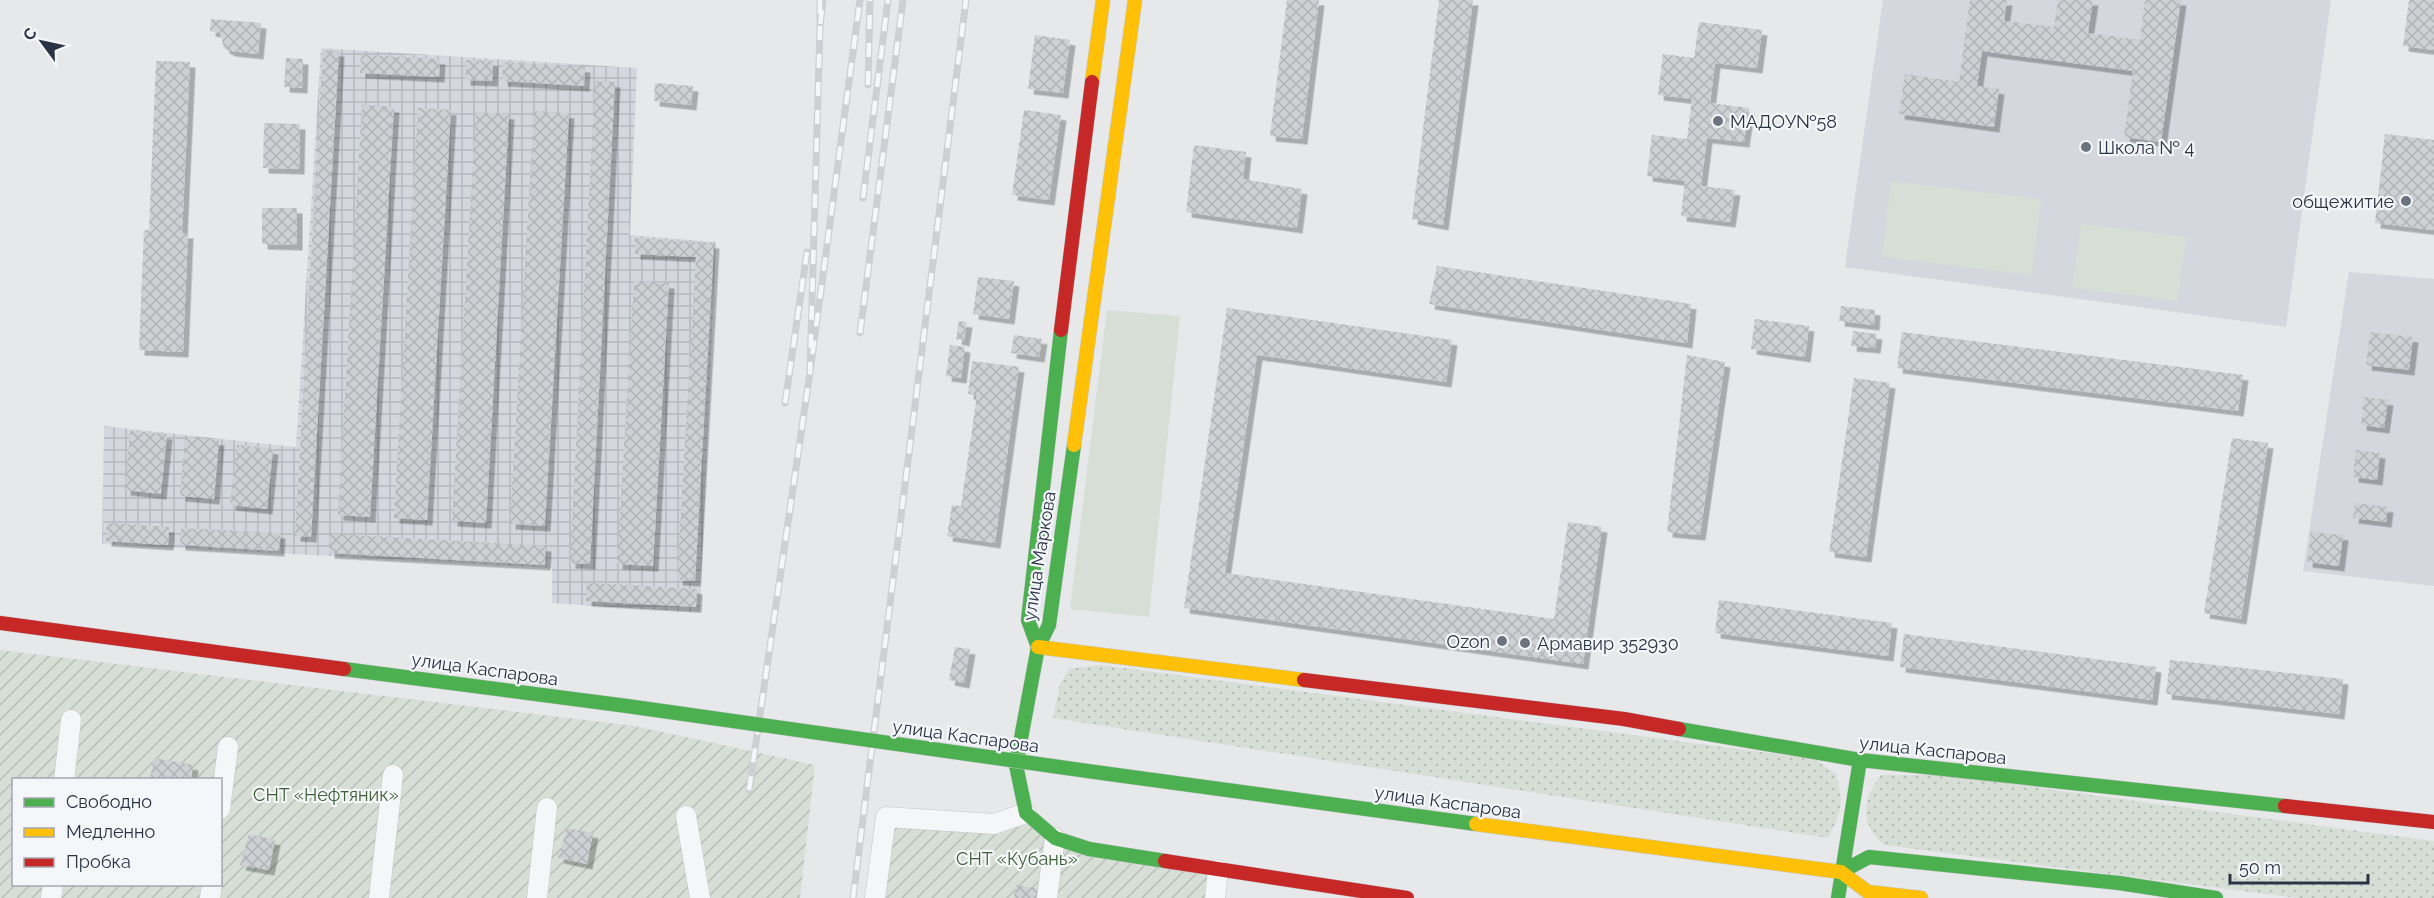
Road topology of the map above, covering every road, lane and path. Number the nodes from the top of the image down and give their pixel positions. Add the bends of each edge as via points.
1 (1102, 0) edge
2 (1135, 0) edge
3 (1087, 122) junction
4 (1119, 127) junction
5 (1074, 226) junction
6 (1104, 229) junction
7 (0, 623) edge
8 (1038, 647) junction
9 (71, 720) dead end
10 (228, 747) dead end
11 (1860, 760) junction
12 (393, 775) dead end
13 (64, 778) edge
14 (222, 794) edge
15 (547, 808) dead end
16 (1026, 813) junction
17 (686, 816) dead end
18 (2434, 822) edge
19 (1055, 838) junction
20 (1218, 870) junction
21 (1841, 872) junction
22 (379, 898) edge
23 (537, 898) edge
24 (700, 898) edge
25 (875, 898) edge
26 (1047, 898) edge
27 (1215, 898) edge
28 (1407, 898) edge
29 (1838, 898) edge
30 (1921, 898) edge
31 (2216, 898) edge

1 - 3 main road, улица Маркова
2 - 4 main road, улица Маркова
3 - 4 street
3 - 5 main road, улица Маркова
4 - 6 main road, улица Маркова
5 - 6 street
5 - 8 main road, улица Маркова via 1028,620
6 - 8 main road, улица Маркова via 1049,625
7 - 21 main road, улица Каспарова, bridge
8 - 11 main road, улица Каспарова via 1624,719
8 - 16 main road via 1016,765
9 - 13 street
10 - 14 street
11 - 18 main road, улица Каспарова
11 - 21 main road
12 - 22 street
15 - 23 street
16 - 19 main road
16 - 25 street via 994,824 886,817
17 - 24 street
19 - 20 main road via 1089,849
19 - 26 street
20 - 27 street
20 - 28 main road
21 - 29 main road
21 - 30 main road via 1868,892
21 - 31 main road via 1869,857 2119,883

